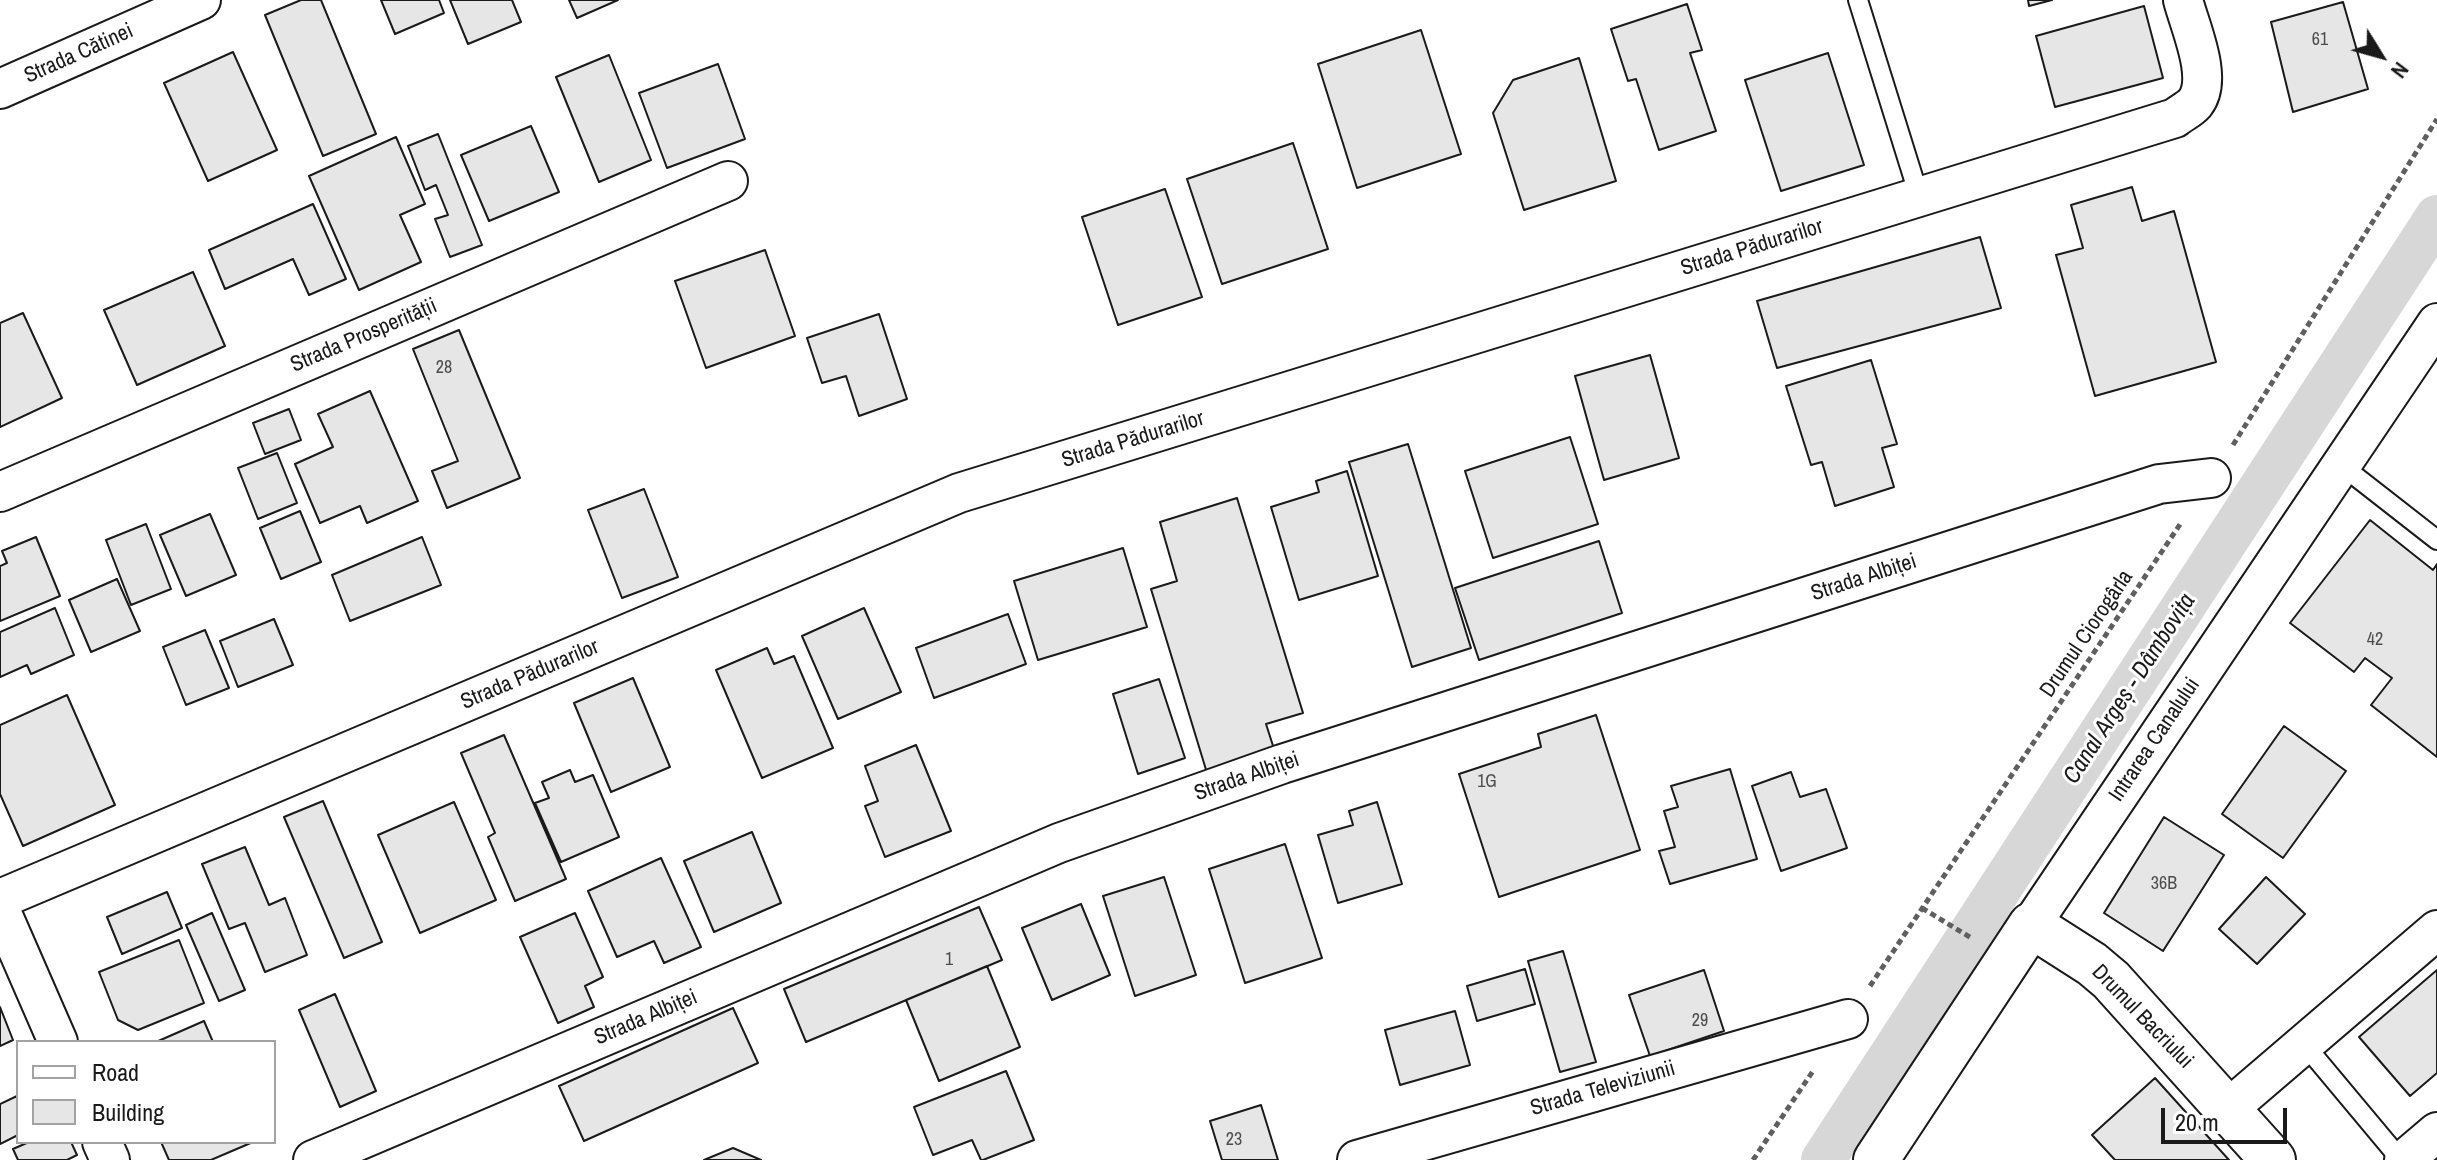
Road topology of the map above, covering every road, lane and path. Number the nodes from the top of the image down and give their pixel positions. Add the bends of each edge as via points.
1 (201, 0) edge
2 (1858, 0) edge
3 (2183, 0) edge
4 (0, 89) edge
5 (2437, 119) edge
6 (728, 181) dead end
7 (1919, 196) junction
8 (2437, 323) edge
9 (2341, 465) junction
10 (2211, 478) junction
11 (0, 492) edge
12 (2437, 540) edge
13 (0, 899) edge
14 (1922, 908) junction
15 (0, 909) edge
16 (2437, 930) edge
17 (2019, 942) junction
18 (1848, 1019) junction
19 (57, 1040) edge
20 (2304, 1044) junction
21 (2228, 1109) junction
22 (2437, 1132) edge
23 (313, 1160) edge
24 (1357, 1160) edge
25 (1753, 1160) edge
26 (1876, 1160) edge
27 (2273, 1160) edge
28 (2402, 1160) edge

1 - 4 street, Strada Cătinei
2 - 7 lane
3 - 7 street, Strada Pădurarilor via 2202,66 2203,88 2194,104 2175,118
5 - 10 path, Drumul Ciorogârla
6 - 11 street, Strada Prosperității
7 - 13 street, Strada Pădurarilor via 959,493
8 - 9 street, Intrarea Canalului
9 - 12 lane
9 - 17 street, Intrarea Canalului
10 - 14 path, Drumul Ciorogârla
10 - 23 street, Strada Albiței via 2159,484 1282,764 1059,843
14 - 17 path
14 - 18 path, Drumul Ciorogârla
15 - 19 street
16 - 20 street
17 - 21 street, Drumul Bacriului via 2092,964
17 - 26 street, Intrarea Canalului
18 - 24 street, Strada Televiziunii
18 - 25 path, Drumul Ciorogârla
20 - 21 street
20 - 28 lane
21 - 27 street, Drumul Bacriului
22 - 28 street

